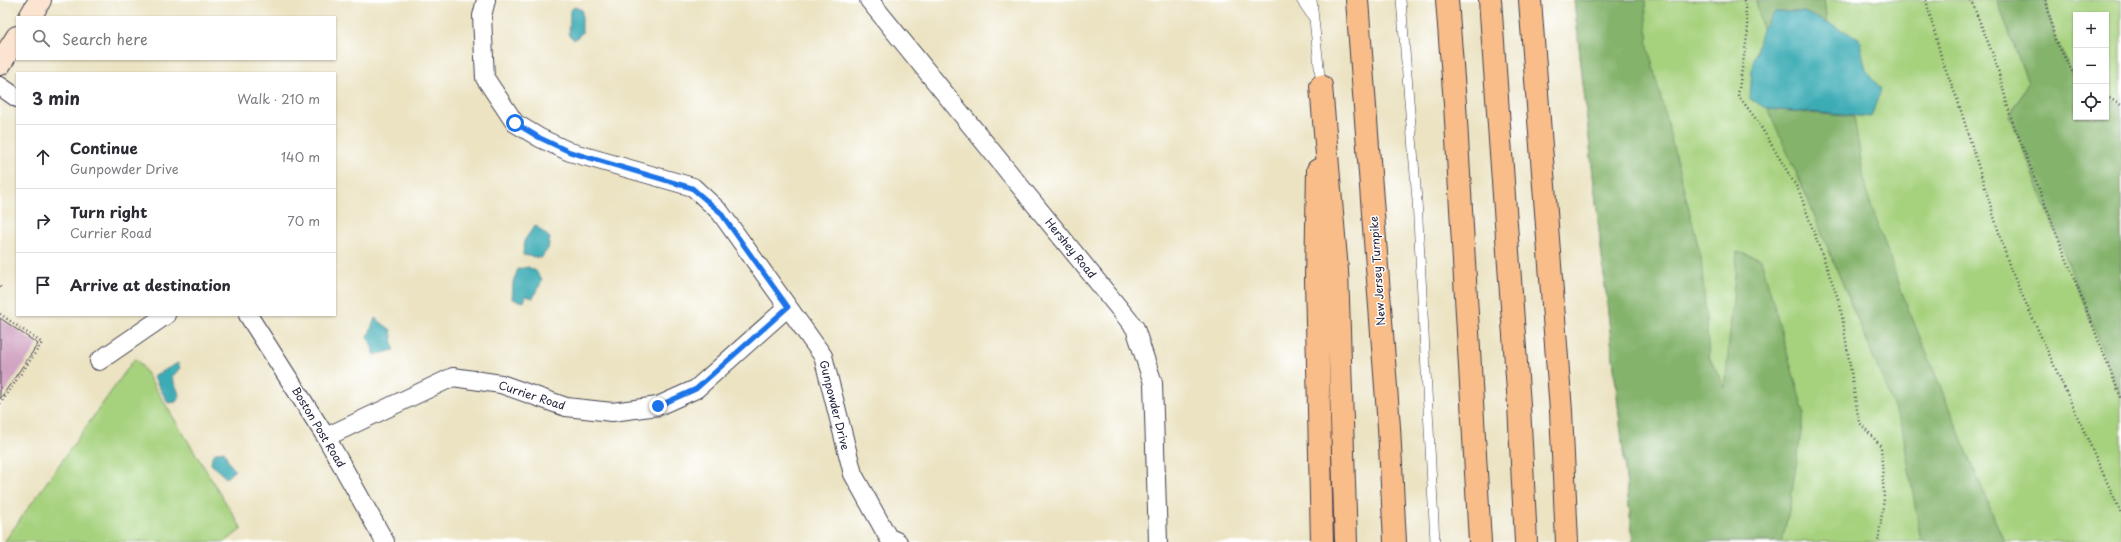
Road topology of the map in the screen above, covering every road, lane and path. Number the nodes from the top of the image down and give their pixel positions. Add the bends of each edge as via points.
1 (40, 0) edge
2 (486, 0) edge
3 (869, 0) edge
4 (1301, 0) edge
5 (1312, 0) edge
6 (1357, 0) edge
7 (1401, 0) edge
8 (1447, 0) edge
9 (1490, 0) edge
10 (1530, 0) edge
11 (1744, 0) edge
12 (1926, 0) edge
13 (1971, 0) edge
14 (2046, 0) edge
15 (31, 16) edge
16 (1315, 20) junction
17 (16, 39) edge
18 (0, 64) edge
19 (2073, 73) edge
20 (0, 86) edge
21 (1321, 86) junction
22 (16, 97) edge
23 (2109, 98) edge
24 (2121, 105) edge
25 (788, 307) junction
26 (0, 314) edge
27 (165, 316) edge
28 (249, 316) edge
29 (99, 360) dead end
30 (2121, 398) edge
31 (0, 404) edge
32 (326, 437) junction
33 (2121, 513) edge
34 (385, 542) edge
35 (898, 542) edge
36 (1158, 542) edge
37 (1322, 542) edge
38 (1346, 542) edge
39 (1395, 542) edge
40 (1435, 542) edge
41 (1480, 542) edge
42 (1526, 542) edge
43 (1567, 542) edge
44 (1878, 542) edge

1 - 15 street
2 - 25 street, Gunpowder Drive via 482,16 485,78 515,123 570,152 692,188 720,212
3 - 36 street, Hershey Road via 1135,328 1153,384
4 - 16 lane
5 - 16 lane
6 - 39 highway, New Jersey Turnpike via 1388,411
7 - 40 lane via 1418,215
8 - 41 highway
9 - 42 highway via 1519,405
10 - 43 highway via 1561,411
11 - 44 path via 1748,30 1738,95 1758,122 1799,191 1840,304 1859,422 1882,446 1884,499
12 - 33 path via 1942,60 1958,101 2010,268
13 - 30 path via 1996,62 2010,115
14 - 19 path via 2055,39
16 - 21 lane
17 - 18 street
20 - 22 street
21 - 37 highway via 1316,192 1316,279
21 - 38 highway via 1337,270
23 - 24 path
25 - 32 street, Currier Road via 696,389 658,406 612,412 566,407 501,384 453,377
25 - 35 street, Gunpowder Drive via 823,356 853,474 888,537
26 - 31 path via 42,343
27 - 29 street
28 - 32 street, Boston Post Road
32 - 34 street, Boston Post Road

